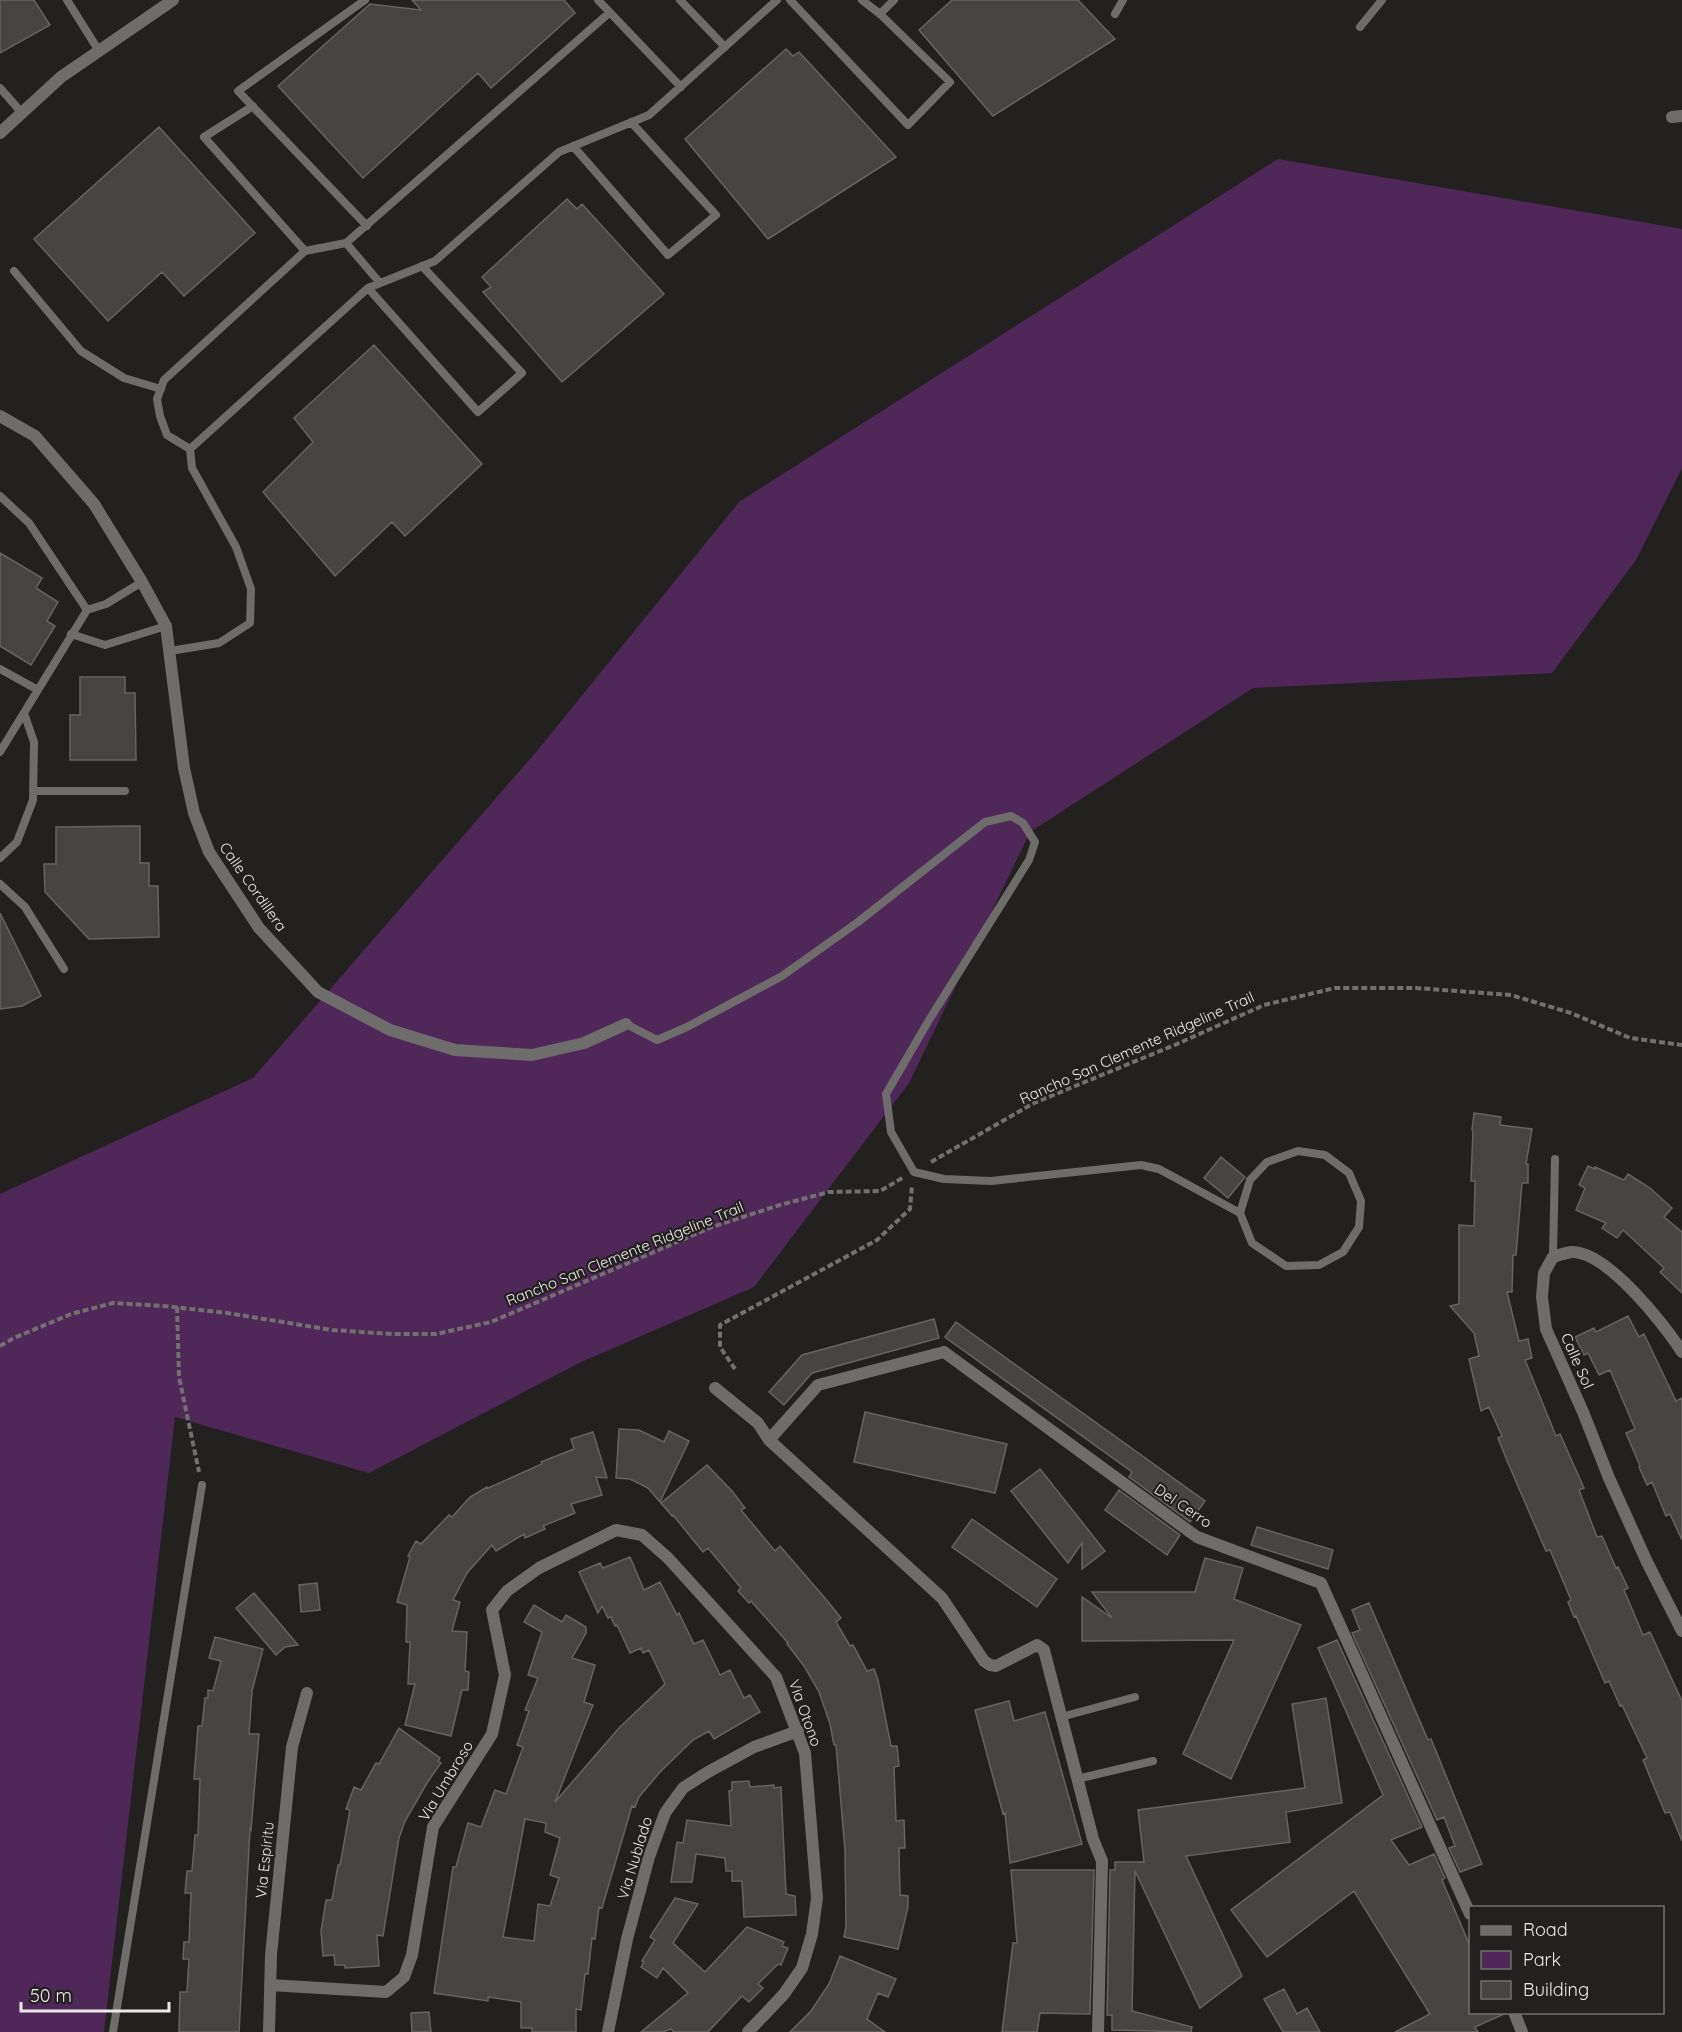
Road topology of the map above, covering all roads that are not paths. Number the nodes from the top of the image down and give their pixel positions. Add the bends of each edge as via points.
1 (67, 0) edge
2 (173, 0) edge
3 (365, 0) edge
4 (598, 0) edge
5 (680, 0) edge
6 (777, 0) edge
7 (790, 0) edge
8 (862, 0) edge
9 (894, 0) edge
10 (1123, 0) edge
11 (1382, 0) edge
12 (609, 13) junction
13 (880, 14) junction
14 (1115, 14) dead end
15 (1360, 27) dead end
16 (725, 47) junction
17 (99, 51) junction
18 (681, 87) junction
19 (0, 88) edge
20 (253, 106) junction
21 (22, 113) junction
22 (632, 122) junction
23 (0, 133) edge
24 (573, 146) junction
25 (367, 226) junction
26 (346, 243) junction
27 (305, 251) junction
28 (422, 266) junction
29 (14, 271) dead end
30 (380, 283) junction
31 (368, 288) junction
32 (160, 389) junction
33 (0, 416) edge
34 (190, 449) junction
35 (0, 496) edge
36 (142, 582) junction
37 (87, 610) junction
38 (166, 626) junction
39 (71, 634) junction
40 (170, 651) junction
41 (0, 669) edge
42 (38, 690) junction
43 (24, 713) junction
44 (0, 752) edge
45 (33, 791) junction
46 (125, 791) dead end
47 (0, 858) edge
48 (0, 884) edge
49 (64, 969) dead end
50 (626, 1024) joint
51 (1555, 1159) dead end
52 (1240, 1213) junction
53 (1553, 1257) junction
54 (1682, 1352) edge
55 (715, 1388) dead end
56 (769, 1440) junction
57 (202, 1485) road end
58 (616, 1530) joint
59 (1682, 1631) edge
60 (307, 1693) dead end
61 (1135, 1697) dead end
62 (1061, 1717) junction
63 (798, 1731) junction
64 (1153, 1761) dead end
65 (1077, 1779) junction
66 (1469, 1912) edge
67 (270, 1985) junction
68 (1514, 2014) edge
69 (113, 2032) edge
70 (269, 2032) edge
71 (608, 2032) edge
72 (748, 2032) edge
73 (1098, 2032) edge
74 (1522, 2032) edge

1 - 17 lane
2 - 17 street
3 - 20 lane via 238,91
4 - 12 lane
5 - 16 lane
6 - 16 lane
7 - 13 lane via 908,124 950,81
8 - 13 lane
9 - 13 lane
10 - 14 lane
11 - 15 lane
12 - 18 lane
12 - 25 lane
16 - 18 lane
17 - 21 street via 61,77
18 - 22 lane via 649,115
19 - 21 lane
20 - 25 lane
20 - 27 lane via 204,137
21 - 23 street
22 - 24 lane
22 - 24 lane via 716,214 668,255
24 - 28 lane via 559,152 435,261
25 - 26 lane
26 - 27 lane
26 - 30 lane
27 - 32 lane via 164,380
28 - 30 lane
28 - 31 lane via 522,373 478,412
29 - 32 lane via 81,351 124,378
30 - 31 lane
31 - 34 lane
32 - 34 lane via 157,399 167,435
33 - 36 street, Calle Cordillera via 35,436 94,504
34 - 40 lane via 192,468 236,547 251,589 249,623 219,643
35 - 37 lane via 29,523
36 - 37 lane via 106,604
36 - 38 street, Calle Cordillera
37 - 39 lane
38 - 39 lane via 105,645
38 - 40 street, Calle Cordillera
39 - 42 lane
40 - 50 street, Calle Cordillera via 184,768 194,813 209,852 260,928 318,992 390,1030 455,1050 532,1055 584,1043
41 - 42 lane
42 - 43 lane
43 - 44 lane
43 - 45 lane via 34,741
45 - 46 lane
45 - 47 lane via 17,842
48 - 49 lane via 25,907
50 - 52 lane via 657,1040 782,976 985,822 1011,816 1023,823 1035,842 1029,860 886,1094 891,1132 914,1172 944,1179 991,1181 1141,1165 1159,1168
51 - 53 lane
52 - 52 lane via 1252,1243 1286,1266 1319,1265 1343,1252 1359,1227 1361,1201 1349,1173 1325,1155 1298,1151 1267,1162 1250,1180
53 - 54 street via 1572,1252 1606,1267 1640,1296
53 - 59 street, Calle Sol via 1544,1273 1546,1329 1609,1478
55 - 56 street via 758,1424
56 - 62 street via 942,1598 984,1661 996,1666 1037,1645 1042,1647
56 - 66 street, Del Cerro via 819,1385 944,1352 1197,1537 1321,1583
57 - 69 lane
58 - 63 street, Via Otono via 642,1534 776,1677
58 - 67 street, Via Umbroso via 539,1568 507,1591 492,1610 505,1675 492,1734 433,1827 412,1955 404,1977 386,1992
60 - 67 street, Via Espiritu via 292,1747
61 - 62 lane
62 - 65 street
63 - 71 street, Via Nublado via 754,1747 708,1772 683,1788 665,1813 627,1939
63 - 72 street, Via Otono via 805,1753 817,1898 812,1934 802,1968 784,1994
64 - 65 lane
65 - 73 street via 1102,1861
67 - 70 street, Via Espiritu
68 - 74 street

